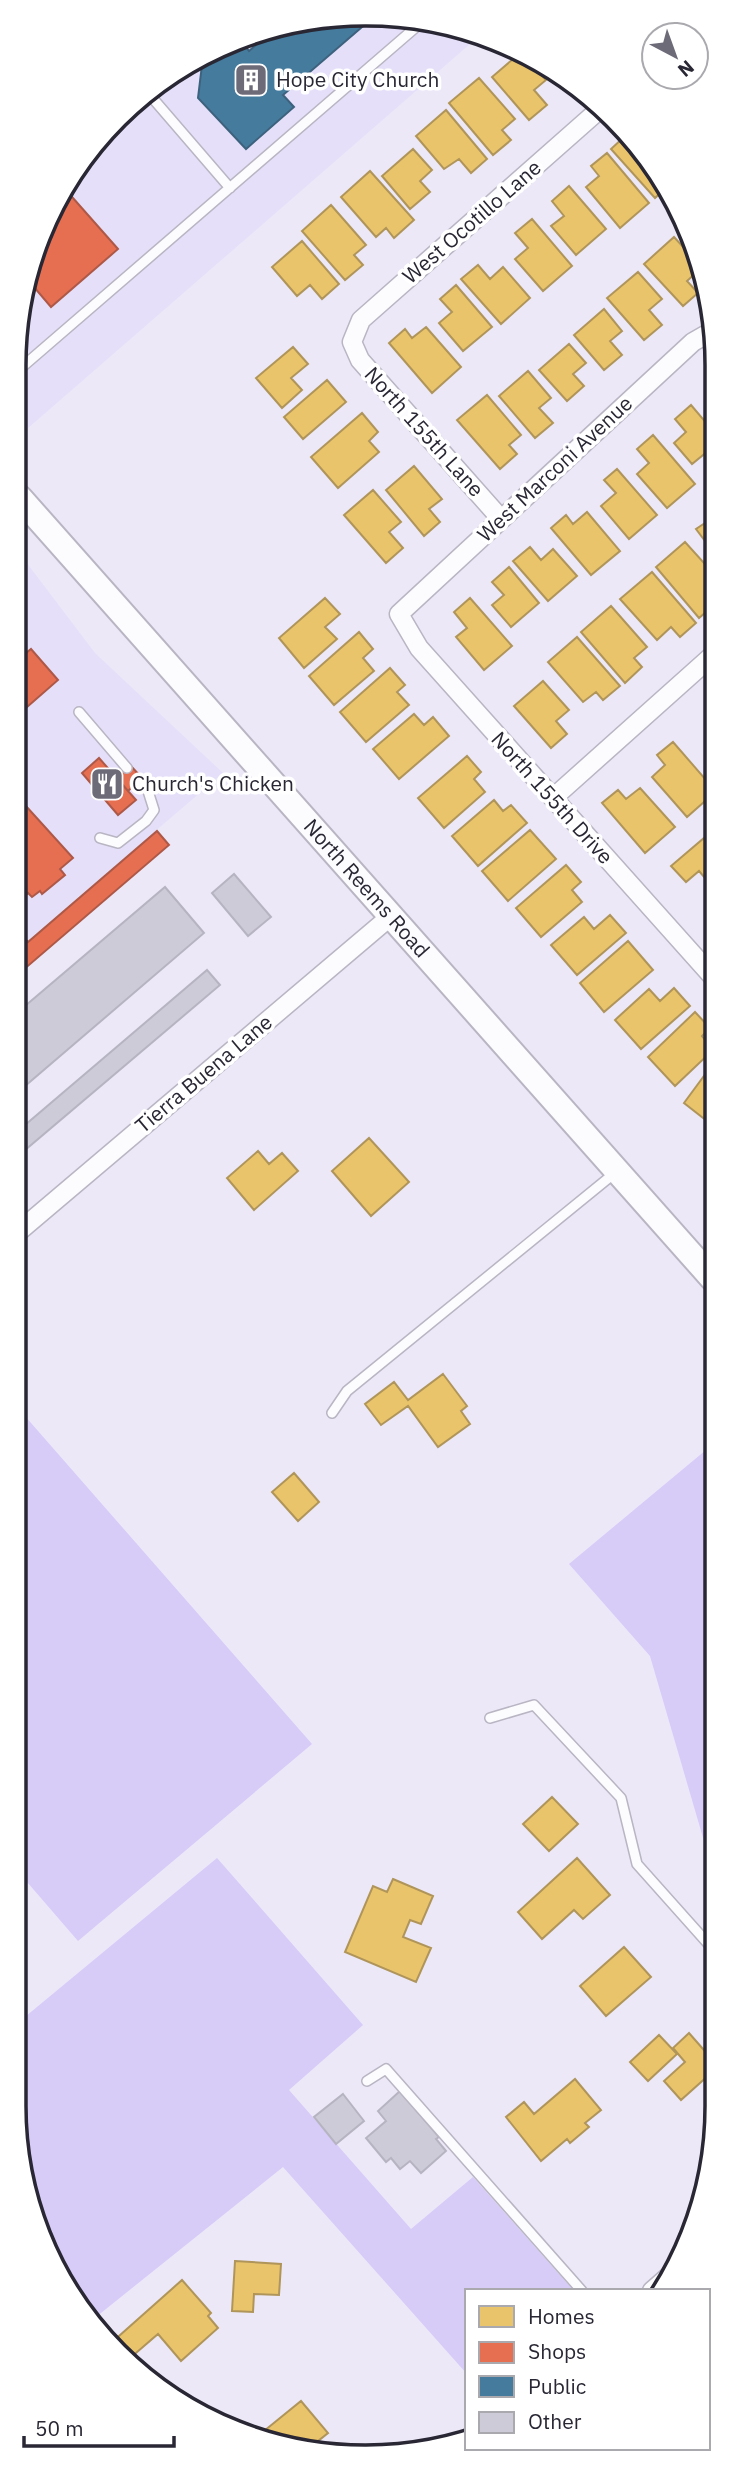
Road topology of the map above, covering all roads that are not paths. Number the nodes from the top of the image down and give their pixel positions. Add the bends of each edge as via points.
1 (414, 30) edge
2 (154, 100) edge
3 (594, 115) edge
4 (230, 188) junction
5 (703, 336) edge
6 (352, 342) joint
7 (26, 364) edge
8 (26, 505) edge
9 (501, 519) junction
10 (399, 614) joint
11 (705, 662) edge
12 (79, 712) dead end
13 (127, 768) dead end
14 (139, 781) dead end
15 (553, 798) junction
16 (100, 838) dead end
17 (391, 916) junction
18 (705, 967) edge
19 (617, 1171) junction
20 (26, 1225) edge
21 (705, 1270) edge
22 (332, 1413) dead end
23 (491, 1718) dead end
24 (705, 1940) edge
25 (368, 2081) dead end
26 (580, 2289) edge

1 - 4 lane
2 - 4 lane
3 - 6 street, West Ocotillo Lane via 361,320
4 - 7 lane
5 - 9 street, West Marconi Avenue
6 - 9 street, North 155th Lane via 360,360
8 - 17 main road, North Reems Road
9 - 10 street, West Marconi Avenue
10 - 15 street, North 155th Drive via 419,648
11 - 15 street
12 - 13 lane
14 - 16 lane via 154,810 118,843
15 - 18 street, North 155th Drive
17 - 19 main road, North Reems Road
17 - 20 street, Tierra Buena Lane
19 - 21 main road, North Reems Road
19 - 22 lane via 356,1384
23 - 24 lane via 534,1705 621,1798 636,1864
25 - 26 lane via 386,2069

